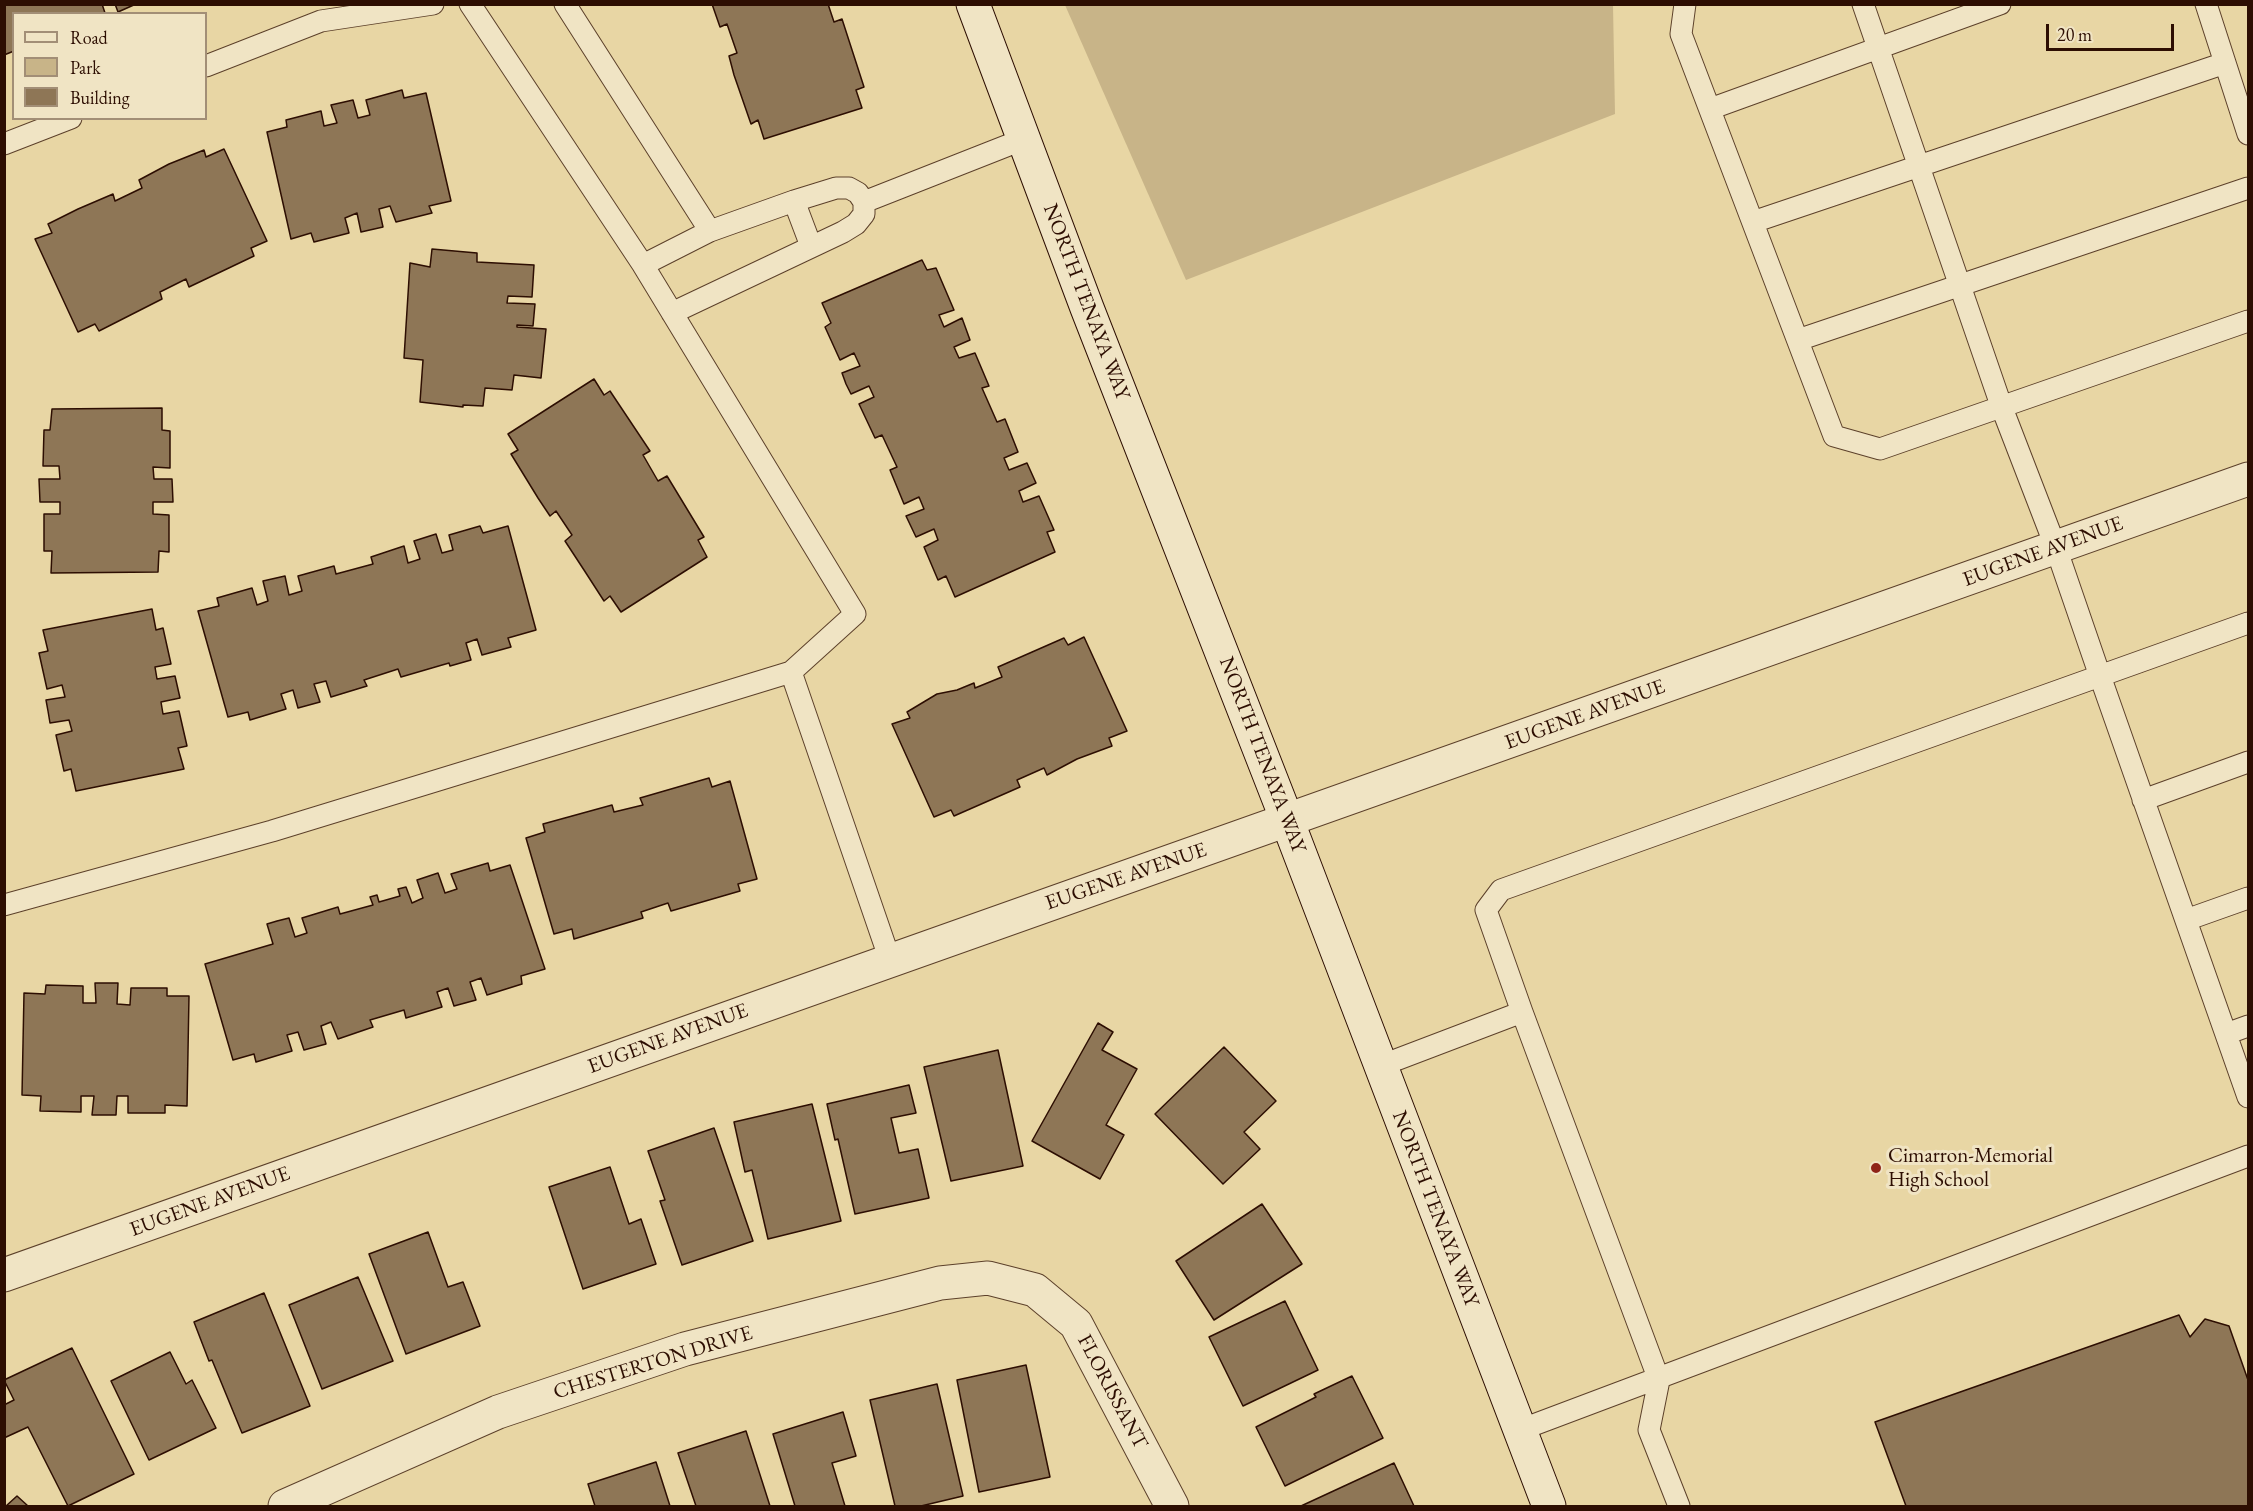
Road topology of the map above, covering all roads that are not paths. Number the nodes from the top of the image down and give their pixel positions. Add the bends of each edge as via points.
1 (433, 4) edge
2 (470, 4) edge
3 (565, 4) edge
4 (973, 4) edge
5 (1685, 4) edge
6 (1863, 4) edge
7 (2000, 4) edge
8 (2206, 4) edge
9 (1877, 47) junction
10 (2225, 63) junction
11 (207, 66) edge
12 (1710, 108) junction
13 (66, 120) edge
14 (2248, 134) edge
15 (1024, 139) junction
16 (4, 144) edge
17 (1918, 165) junction
18 (2248, 188) edge
19 (794, 201) junction
20 (864, 202) junction
21 (1753, 222) junction
22 (710, 231) junction
23 (811, 246) junction
24 (643, 265) junction
25 (1960, 285) junction
26 (672, 313) junction
27 (2248, 321) edge
28 (1798, 340) junction
29 (2002, 408) junction
30 (2248, 479) edge
31 (2056, 548) junction
32 (2248, 623) edge
33 (791, 672) junction
34 (2100, 676) junction
35 (2248, 762) edge
36 (2143, 800) junction
37 (1287, 820) junction
38 (2248, 898) edge
39 (4, 905) edge
40 (2186, 920) junction
41 (890, 960) junction
42 (1522, 1012) junction
43 (2248, 1026) edge
44 (2226, 1034) junction
45 (1380, 1066) junction
46 (2248, 1098) edge
47 (2248, 1156) edge
48 (4, 1275) edge
49 (1035, 1290) joint
50 (1659, 1380) junction
51 (1520, 1430) junction
52 (285, 1506) edge
53 (1172, 1506) edge
54 (1550, 1506) edge
55 (1679, 1506) edge

1 - 11 lane via 321,21
2 - 24 lane
3 - 22 lane
4 - 15 street, NORTH TENAYA WAY
5 - 12 lane via 1681,34
6 - 9 lane
7 - 9 lane
8 - 10 lane
9 - 12 lane
9 - 17 lane
10 - 14 lane
10 - 17 lane
12 - 21 lane
13 - 16 lane
15 - 20 lane
15 - 37 street, NORTH TENAYA WAY
17 - 21 lane
17 - 25 lane
18 - 25 lane
19 - 20 lane via 849,188
19 - 22 lane
19 - 23 lane
20 - 23 lane via 864,214 856,224
21 - 28 lane
22 - 24 lane
23 - 26 lane
24 - 26 lane
25 - 28 lane
25 - 29 lane
26 - 33 lane via 855,614
27 - 29 lane
28 - 29 lane via 1834,436 1880,449
29 - 31 lane
30 - 31 street, EUGENE AVENUE
31 - 34 lane
31 - 37 street, EUGENE AVENUE
32 - 34 lane
33 - 39 lane via 273,831
33 - 41 lane
34 - 36 lane
34 - 42 lane via 1501,890 1486,910
35 - 36 lane
36 - 40 lane
37 - 41 street, EUGENE AVENUE
37 - 45 street, NORTH TENAYA WAY
38 - 40 lane
40 - 44 lane
41 - 48 street, EUGENE AVENUE
42 - 45 lane
42 - 50 lane
43 - 44 lane
44 - 46 lane
45 - 51 street, NORTH TENAYA WAY
47 - 50 lane
49 - 52 street, CHESTERTON DRIVE via 988,1278 940,1282 685,1349 498,1412
49 - 53 street, FLORISSANT via 1076,1323
50 - 51 lane
50 - 55 lane via 1649,1430
51 - 54 street, NORTH TENAYA WAY

